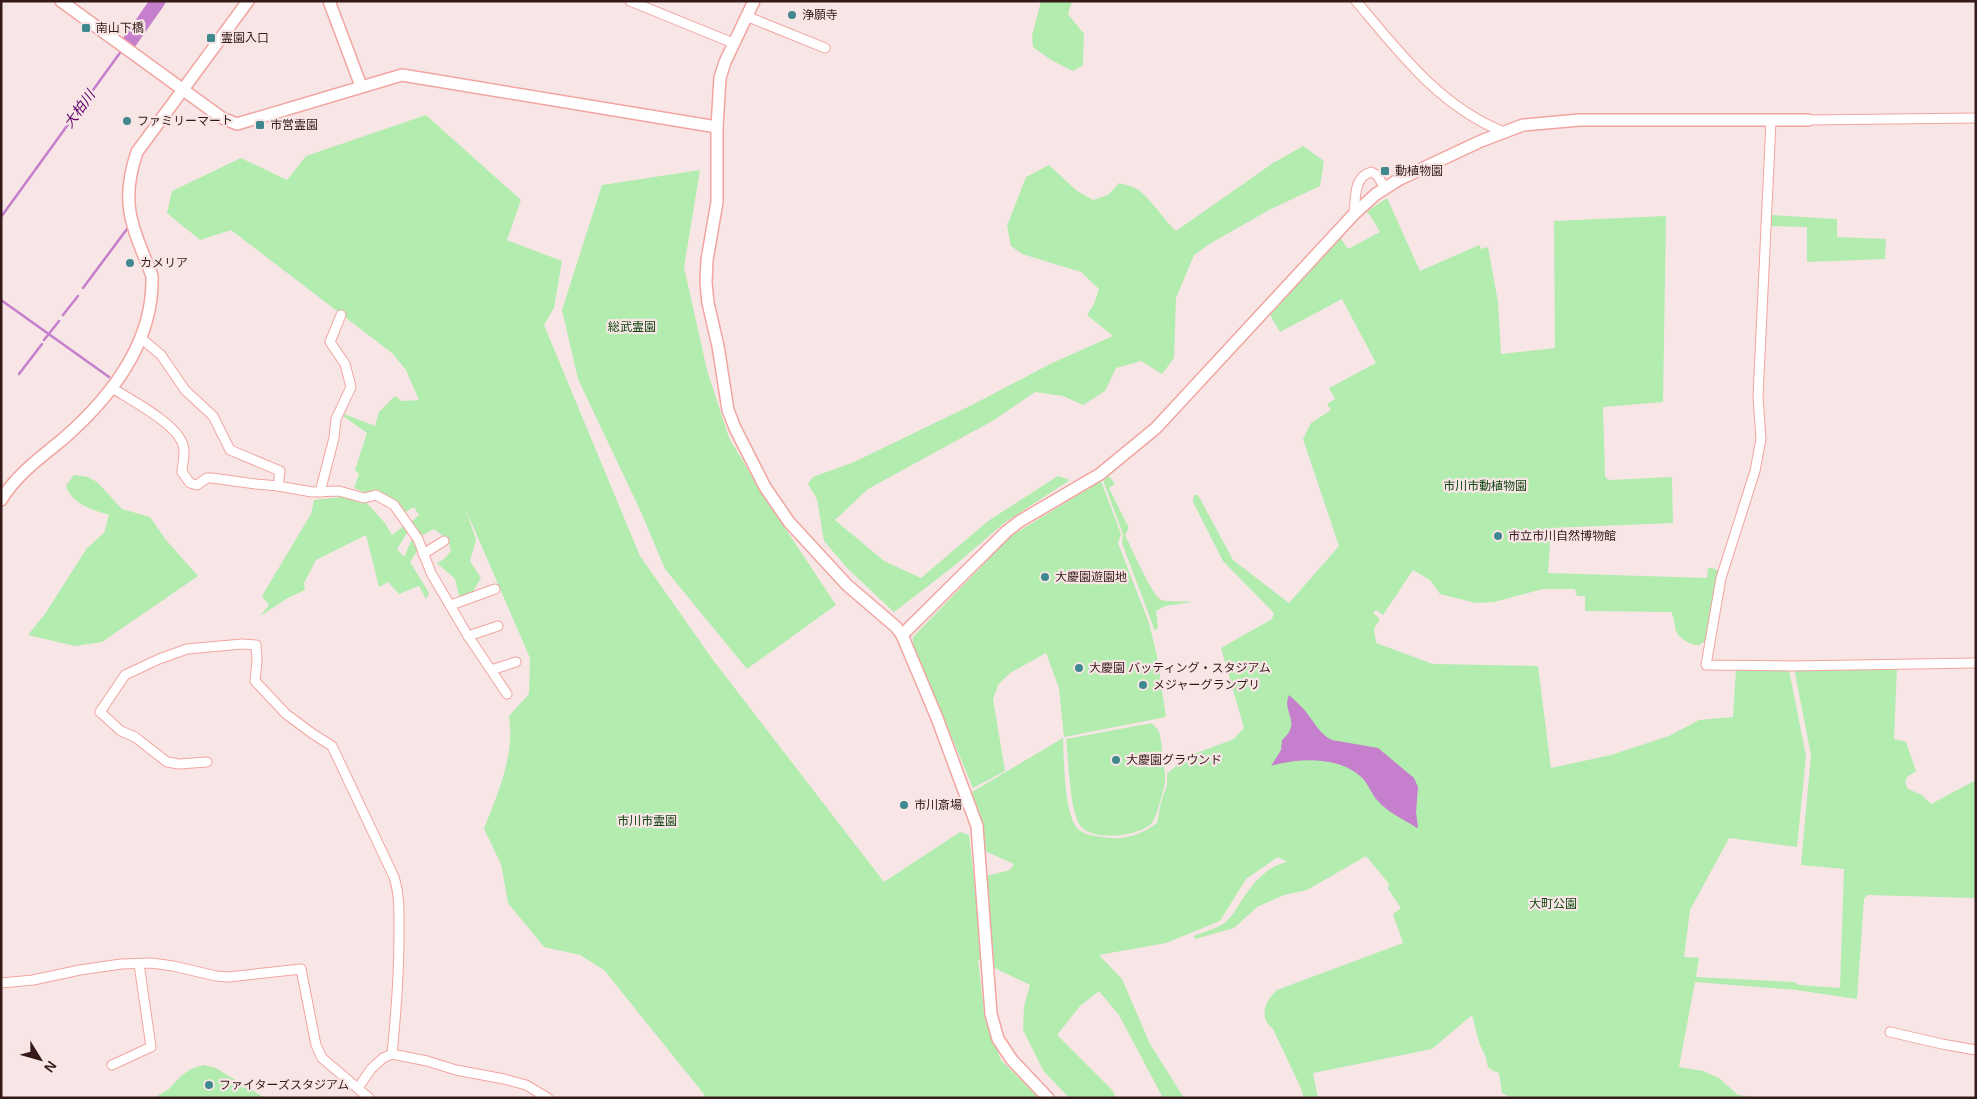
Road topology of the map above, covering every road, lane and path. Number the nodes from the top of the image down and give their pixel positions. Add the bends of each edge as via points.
1 (61, 1) edge
2 (248, 1) edge
3 (329, 1) edge
4 (630, 1) edge
5 (754, 1) edge
6 (1356, 1) edge
7 (746, 16) junction
8 (733, 43) junction
9 (825, 48) dead end
10 (361, 86) junction
11 (183, 89) junction
12 (1976, 118) edge
13 (1771, 120) junction
14 (1808, 120) joint
15 (717, 127) junction
16 (1504, 132) junction
17 (1385, 188) junction
18 (1354, 214) junction
19 (341, 316) dead end
20 (142, 339) junction
21 (112, 388) junction
22 (278, 486) junction
23 (320, 492) junction
24 (1, 500) edge
25 (444, 541) dead end
26 (423, 554) junction
27 (495, 590) dead end
28 (451, 605) junction
29 (498, 626) dead end
30 (902, 635) junction
31 (468, 636) junction
32 (516, 662) dead end
33 (1976, 662) edge
34 (491, 670) junction
35 (507, 694) dead end
36 (207, 762) dead end
37 (139, 964) junction
38 (1, 983) edge
39 (1890, 1032) dead end
40 (1976, 1050) edge
41 (392, 1054) junction
42 (112, 1065) dead end
43 (358, 1088) junction
44 (369, 1098) edge
45 (548, 1098) edge
46 (1048, 1098) edge

1 - 11 street
2 - 11 street
3 - 10 street
4 - 8 street
5 - 7 street
6 - 16 street via 1414,70 1450,102
7 - 8 street
7 - 9 street
8 - 15 street via 720,78
10 - 11 street via 237,124 222,118
10 - 15 street via 407,76
11 - 20 street via 137,152 128,188 129,213 152,276 152,295
12 - 14 street
13 - 14 street
13 - 16 street via 1572,120 1523,125
13 - 33 street via 1758,397 1761,439 1755,470 1721,578 1706,665
15 - 30 street via 717,202 706,283 728,410 766,487 789,522 847,585
16 - 17 street
17 - 18 street
17 - 18 street via 1371,172 1362,176 1357,185
18 - 30 street via 1156,428 1100,474 1007,531
19 - 23 street via 330,342 345,364 351,387 336,419
20 - 21 street
20 - 22 street via 161,355 185,390 213,416 230,450 280,471
21 - 22 street via 146,409 179,436 184,446 182,472 190,484 197,485 212,478
21 - 24 street via 64,438 18,477
22 - 23 street
23 - 26 street via 339,491 364,498 378,495 394,505 418,539
25 - 26 street
26 - 28 street
27 - 28 street
28 - 31 street
29 - 31 street
30 - 46 street via 977,826 991,1014 998,1038 1012,1060
31 - 34 street
32 - 34 street
34 - 35 street
36 - 41 street via 167,762 100,712 125,675 159,659 188,649 256,645 255,681 286,714 332,746 398,889 399,965
37 - 38 street
37 - 42 street via 151,1047
37 - 43 street via 173,966 228,977 301,968 316,1045 322,1058
39 - 40 street
41 - 43 street via 371,1069
41 - 45 street via 526,1085
43 - 44 street

